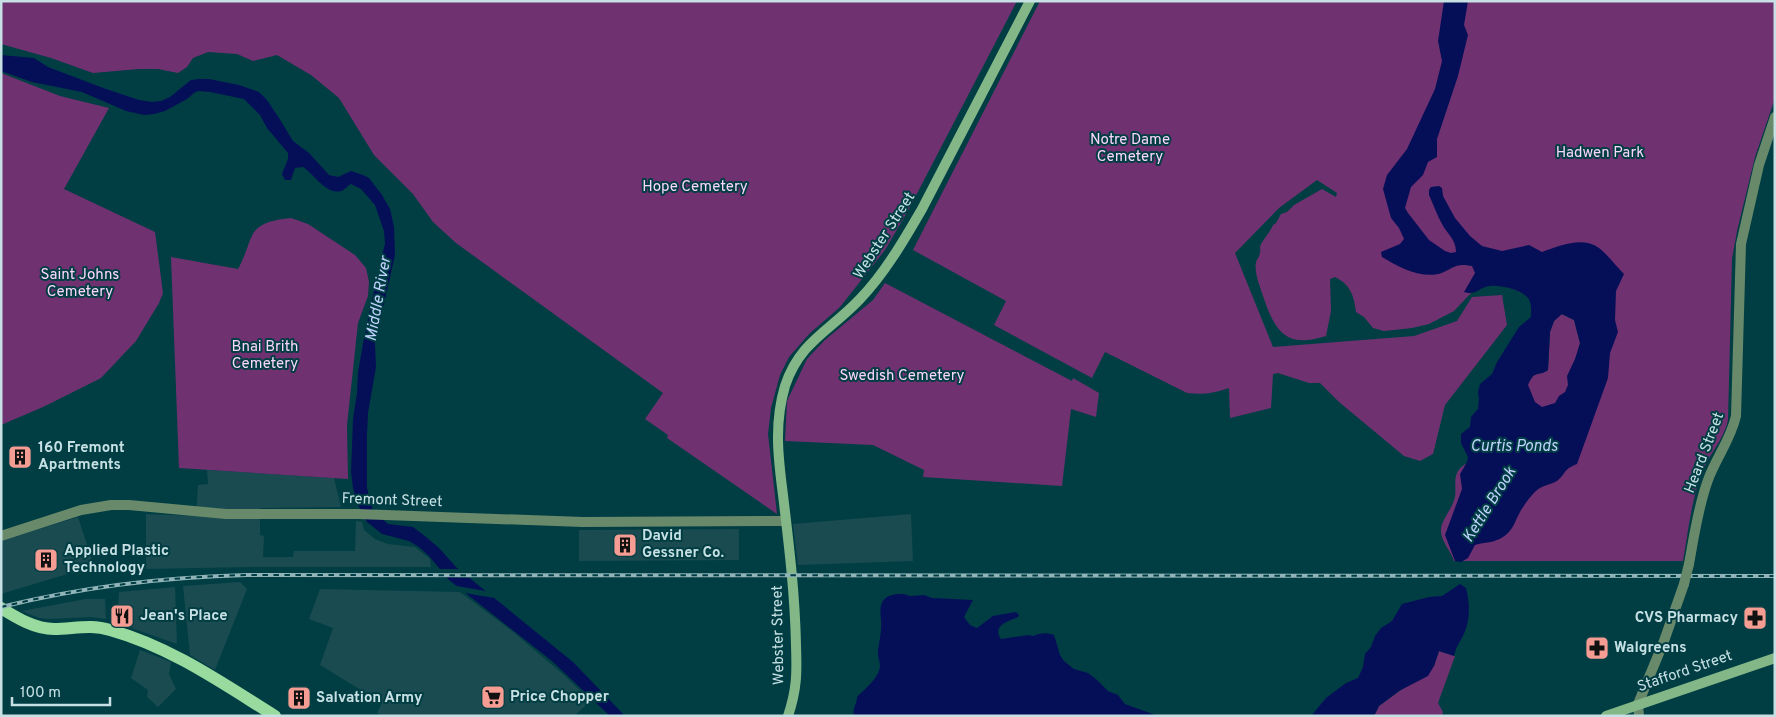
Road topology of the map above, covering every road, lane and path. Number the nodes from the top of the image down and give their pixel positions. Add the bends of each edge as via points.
1 (1030, 1) edge
2 (1775, 117) edge
3 (786, 521) junction
4 (1, 536) edge
5 (5, 611) edge
6 (1775, 658) edge
7 (1638, 704) junction
8 (275, 716) edge
9 (788, 716) edge
10 (1606, 716) edge
11 (1639, 716) edge

1 - 3 main road, Webster Street via 896,253 860,299 810,344 792,368 777,427
2 - 7 street, Heard Street, bridge via 1759,165 1741,244 1736,416 1702,496 1684,584
3 - 4 street, Fremont Street via 583,522 358,514 226,514 111,505 81,510
3 - 9 main road, Webster Street via 798,658 796,689
5 - 8 main road via 53,629 93,626 120,633 186,661
6 - 7 main road, Stafford Street
7 - 10 main road, Stafford Street
7 - 11 street

